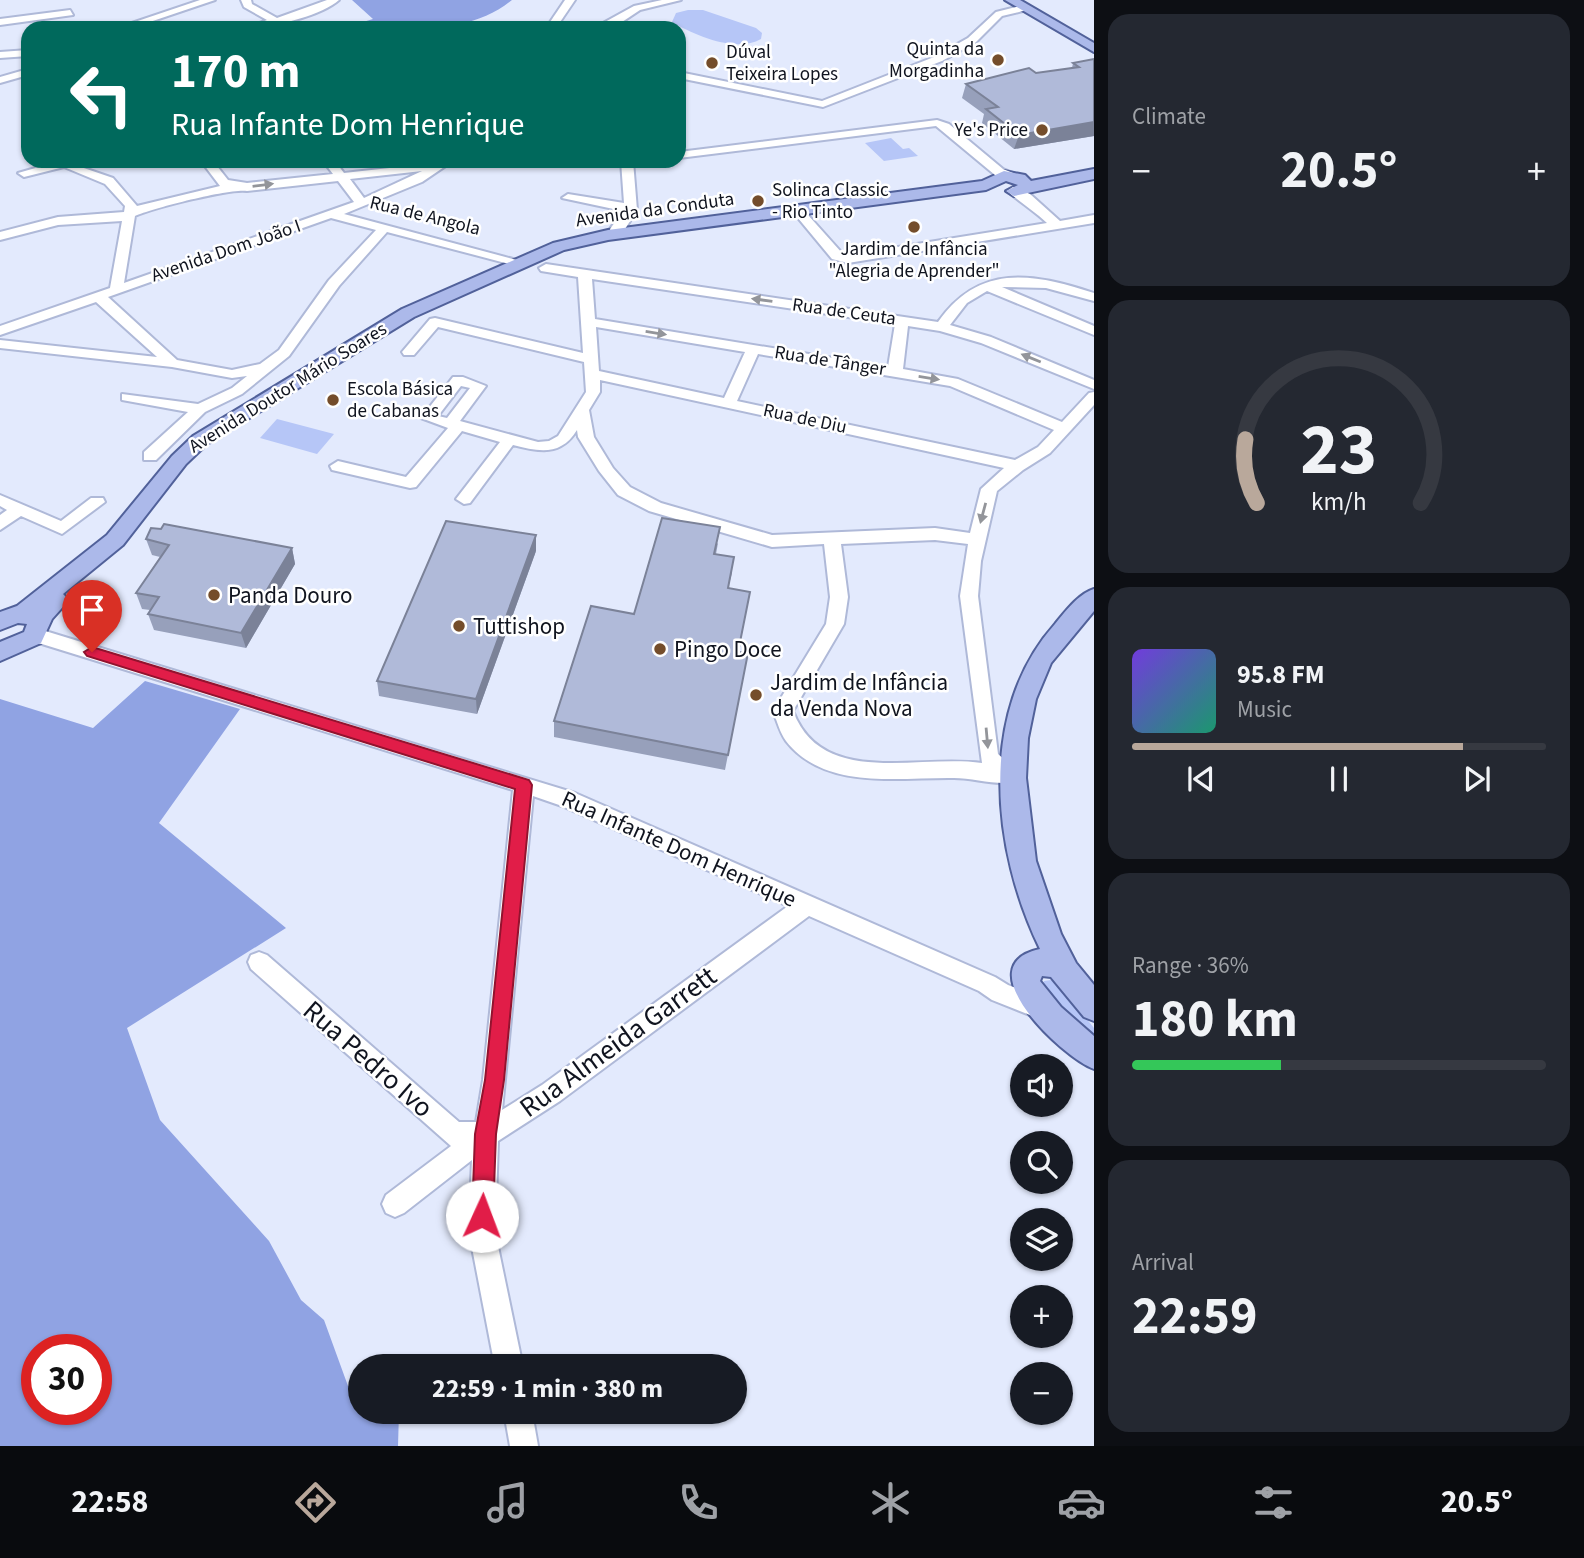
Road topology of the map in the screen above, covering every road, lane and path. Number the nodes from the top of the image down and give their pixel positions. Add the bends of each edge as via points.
1 (66, 0) edge
2 (210, 0) edge
3 (246, 0) edge
4 (334, 0) edge
5 (570, 0) edge
6 (661, 2) edge
7 (1014, 2) edge
8 (70, 13) junction
9 (73, 21) edge
10 (144, 21) edge
11 (276, 21) joint
12 (556, 21) edge
13 (618, 21) edge
14 (0, 22) edge
15 (1094, 48) edge
16 (21, 53) edge
17 (0, 55) edge
18 (21, 74) edge
19 (686, 76) edge
20 (0, 80) edge
21 (823, 104) junction
22 (836, 126) junction
23 (686, 154) edge
24 (45, 168) edge
25 (73, 168) edge
26 (213, 168) edge
27 (334, 168) edge
28 (404, 168) edge
29 (435, 168) edge
30 (628, 168) edge
31 (1094, 168) edge
32 (23, 173) dead end
33 (1094, 174) edge
34 (340, 176) junction
35 (1012, 184) junction
36 (229, 186) junction
37 (568, 198) dead end
38 (362, 203) junction
39 (631, 210) junction
40 (132, 213) junction
41 (330, 214) junction
42 (804, 218) junction
43 (1094, 219) edge
44 (1056, 225) junction
45 (384, 228) junction
46 (616, 234) junction
47 (0, 236) edge
48 (532, 263) junction
49 (585, 275) junction
50 (990, 287) junction
51 (116, 289) junction
52 (98, 296) junction
53 (1094, 297) edge
54 (902, 321) junction
55 (589, 322) junction
56 (942, 327) junction
57 (0, 331) edge
58 (1094, 331) edge
59 (0, 344) edge
60 (150, 345) junction
61 (754, 349) junction
62 (409, 352) dead end
63 (123, 359) junction
64 (172, 363) junction
65 (591, 366) junction
66 (265, 368) junction
67 (895, 372) junction
68 (232, 374) junction
69 (1094, 385) edge
70 (237, 391) junction
71 (1094, 396) edge
72 (127, 397) dead end
73 (729, 403) junction
74 (200, 409) junction
75 (583, 412) junction
76 (1064, 428) junction
77 (509, 440) junction
78 (150, 456) dead end
79 (338, 466) dead end
80 (1017, 466) junction
81 (464, 499) dead end
82 (0, 500) edge
83 (97, 502) dead end
84 (19, 509) junction
85 (0, 524) edge
86 (832, 539) junction
87 (977, 540) junction
88 (1094, 597) edge
89 (17, 631) edge
90 (1012, 775) junction
91 (524, 785) junction
92 (807, 905) junction
93 (1036, 957) junction
94 (259, 962) dead end
95 (987, 984) junction
96 (1094, 1007) edge
97 (1046, 1010) junction
98 (1094, 1055) edge
99 (486, 1134) junction
100 (395, 1204) dead end
101 (506, 1354) edge
102 (520, 1424) edge
103 (524, 1446) edge

1 - 8 street
2 - 10 street
3 - 11 street via 247,5
4 - 11 street
5 - 12 street
6 - 13 street via 637,8
7 - 15 main road
7 - 21 street via 972,40 938,59
8 - 9 street
8 - 14 street
16 - 17 street
18 - 20 street
19 - 21 street
21 - 22 street via 820,108
22 - 23 street
22 - 35 street via 945,126
24 - 32 street
25 - 40 street via 109,181
26 - 36 street
27 - 34 street
28 - 34 street
29 - 38 street, Avenida Dom João I
30 - 39 street
31 - 35 main road, Avenida da Conduta
33 - 35 main road, Avenida da Conduta
36 -> 34 street
34 - 38 street
35 - 42 main road, Avenida da Conduta
35 - 44 street
35 - 46 main road, Avenida da Conduta
36 - 40 street
37 - 39 street via 613,203
38 - 41 street, Avenida Dom João I
39 - 46 street
40 - 47 street via 38,224
40 - 51 street
41 - 45 street, Rua de Angola
41 - 51 street, Avenida Dom João I
42 - 44 street via 837,256 848,259
42 - 48 main road, Avenida da Conduta via 609,242
43 - 44 street
45 - 48 street, Rua de Angola
45 - 66 street via 334,284 284,353
46 - 48 main road, Avenida da Conduta via 570,243
48 - 49 street, Rua de Angola
48 - 89 main road, Avenida Doutor Mário Soares via 417,316 209,445 123,547
54 -> 49 street, Rua de Ceuta
49 - 55 street
50 - 53 street via 1038,283
50 - 56 street via 965,297
50 - 58 street
51 - 52 street, Avenida Dom João I
52 - 57 street, Avenida Dom João I
52 - 60 street
54 - 56 street, Rua de Ceuta
54 - 67 street
55 -> 61 street, Rua de Tânger
55 - 65 street
69 -> 56 street, Rua de Ceuta via 986,340
59 - 63 street
60 - 63 street via 139,355
60 - 64 street
61 - 67 street, Rua de Tânger
61 - 73 street
62 - 65 street, Rua de Diu via 435,322
63 - 64 street
64 - 68 street
65 - 73 street, Rua de Diu
65 - 75 street via 593,392
66 - 68 street
66 - 70 street
67 -> 76 street, Rua de Tânger via 966,385
68 - 70 street via 239,381
70 - 74 street
71 - 76 street
72 - 74 street
73 - 80 street, Rua de Diu
74 - 78 street
75 - 77 street via 564,439 552,446
75 - 86 street via 586,436 607,471 624,491 655,508 772,541
76 - 80 street via 1044,450
77 - 79 street via 454,425 410,483
77 - 81 street
80 -> 87 street via 989,489
82 - 84 street
83 - 84 street via 62,528
84 - 85 street
86 - 87 street via 935,534
86 - 90 street via 839,597 835,624 783,711 792,735 821,760 847,769 975,770
87 -> 90 street via 969,596 989,758
88 - 90 main road via 1038,664 1020,718
89 - 91 street, Rua Infante Dom Henrique
90 - 93 main road
91 - 92 street, Rua Infante Dom Henrique via 568,799
91 - 99 street
92 - 95 street, Rua Infante Dom Henrique
92 - 99 street, Rua Almeida Garrett via 551,1093
93 - 95 street via 1006,980
93 - 96 main road via 1058,965
93 - 97 main road via 1026,989
94 - 99 street, Rua Pedro Ivo via 455,1135
95 - 97 street, Rua Infante Dom Henrique
97 - 98 main road
99 - 100 street, Rua Almeida Garrett
99 - 101 street via 482,1232
102 - 103 street

